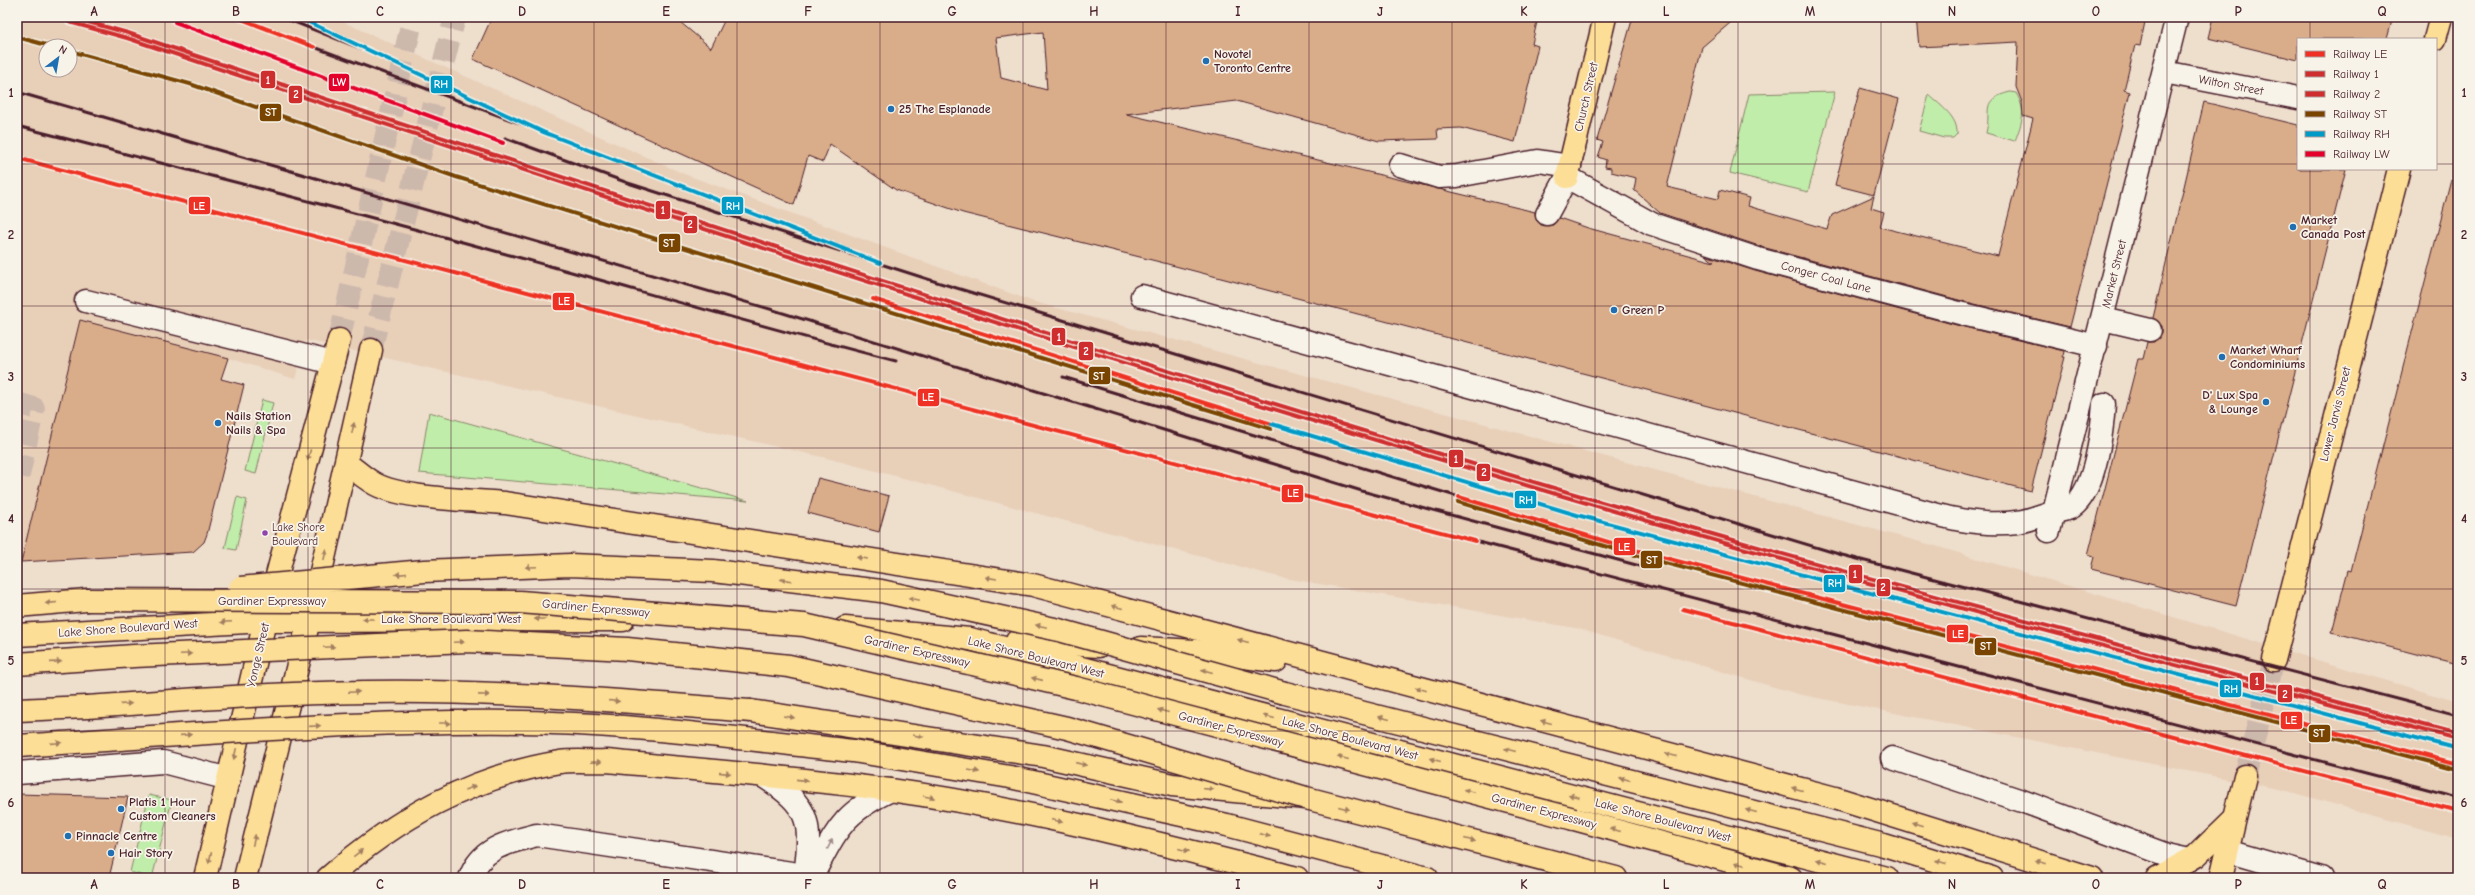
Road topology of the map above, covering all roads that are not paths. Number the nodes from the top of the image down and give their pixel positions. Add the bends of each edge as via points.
1 (1605, 17) edge
2 (2177, 17) edge
3 (2441, 17) edge
4 (2435, 38) edge
5 (2164, 72) junction
6 (2297, 98) edge
7 (1400, 165) dead end
8 (2399, 170) edge
9 (1568, 172) junction
10 (1547, 214) dead end
11 (1142, 296) dead end
12 (86, 301) dead end
13 (2103, 319) junction
14 (2150, 330) dead end
15 (339, 340) tunnel mouth
16 (2096, 346) junction
17 (371, 350) tunnel mouth
18 (333, 364) junction
19 (2104, 404) dead end
20 (346, 463) junction
21 (2051, 521) junction
22 (86, 600) junction
23 (17, 606) edge
24 (308, 620) junction
25 (265, 621) junction
26 (17, 635) edge
27 (970, 639) junction
28 (2274, 660) tunnel mouth
29 (17, 664) edge
30 (1362, 672) junction
31 (17, 710) edge
32 (17, 746) edge
33 (1892, 758) dead end
34 (17, 773) edge
35 (763, 776) junction
36 (2245, 776) tunnel mouth
37 (229, 779) junction
38 (891, 790) junction
39 (1306, 798) junction
40 (2233, 820) junction
41 (2226, 850) junction
42 (2189, 860) junction
43 (807, 877) edge
44 (204, 878) edge
45 (245, 878) edge
46 (328, 878) edge
47 (470, 878) edge
48 (1296, 878) edge
49 (1427, 878) edge
50 (1616, 878) edge
51 (1791, 878) edge
52 (1887, 878) edge
53 (1992, 878) edge
54 (2092, 878) edge
55 (2157, 878) edge
56 (2221, 878) edge
57 (2321, 878) edge

1 - 9 main road, Church Street
2 - 5 street, Market Street
3 - 4 main road
5 - 6 street, Wilton Street
5 - 13 street, Market Street
7 - 9 street via 1439,177 1538,161
8 - 28 main road, Lower Jarvis Street
9 - 10 street
9 - 16 street, Conger Coal Lane via 1652,224 1758,259 1963,314
11 - 21 street via 1945,518 1979,523
12 - 18 street
13 - 14 street
13 - 16 street, Market Street
15 - 18 main road, Yonge Street
16 - 21 street, Market Street
20 -> 17 main road
18 -> 25 main road, Yonge Street
19 - 21 street via 2096,458 2085,491 2072,507
24 -> 20 main road
30 -> 20 main road via 1033,585 505,503 426,496 387,489
22 -> 23 main road, Gardiner Expressway
51 -> 22 main road, Gardiner Expressway, bridge via 1076,688 804,625 520,602
53 -> 22 main road, bridge via 1884,845 1285,693 1059,630 881,591 713,571 570,565 424,571
24 - 25 main road, Lake Shore Boulevard West
27 -> 24 main road, Lake Shore Boulevard West via 800,624 580,619
45 -> 24 main road
25 -> 26 main road, Lake Shore Boulevard West
25 -> 37 main road, Yonge Street
27 - 30 main road via 1196,651
52 -> 27 main road, Lake Shore Boulevard West
29 -> 39 main road, bridge via 134,656 467,641 642,650 797,667 1067,728
54 -> 30 main road via 1835,798
31 -> 39 main road, bridge via 228,696 368,692 558,697 751,711 1043,756 1172,785
32 -> 49 main road, bridge via 368,723 524,722 666,731 853,751 1010,777 1227,825
33 - 42 street via 2022,801 2167,855
34 - 37 street via 163,762
35 -> 38 main road
35 - 43 street via 785,790 803,812 809,839
46 -> 35 main road via 394,825 444,797 516,772 561,762 606,761
36 - 40 main road
37 -> 44 main road, Yonge Street
43 -> 38 street via 849,815 871,799
38 -> 48 main road via 1014,811
39 -> 50 main road
40 - 41 main road
40 - 42 main road
41 - 56 main road
41 - 57 street
42 - 55 main road
43 - 47 street via 537,836 502,843 475,865

